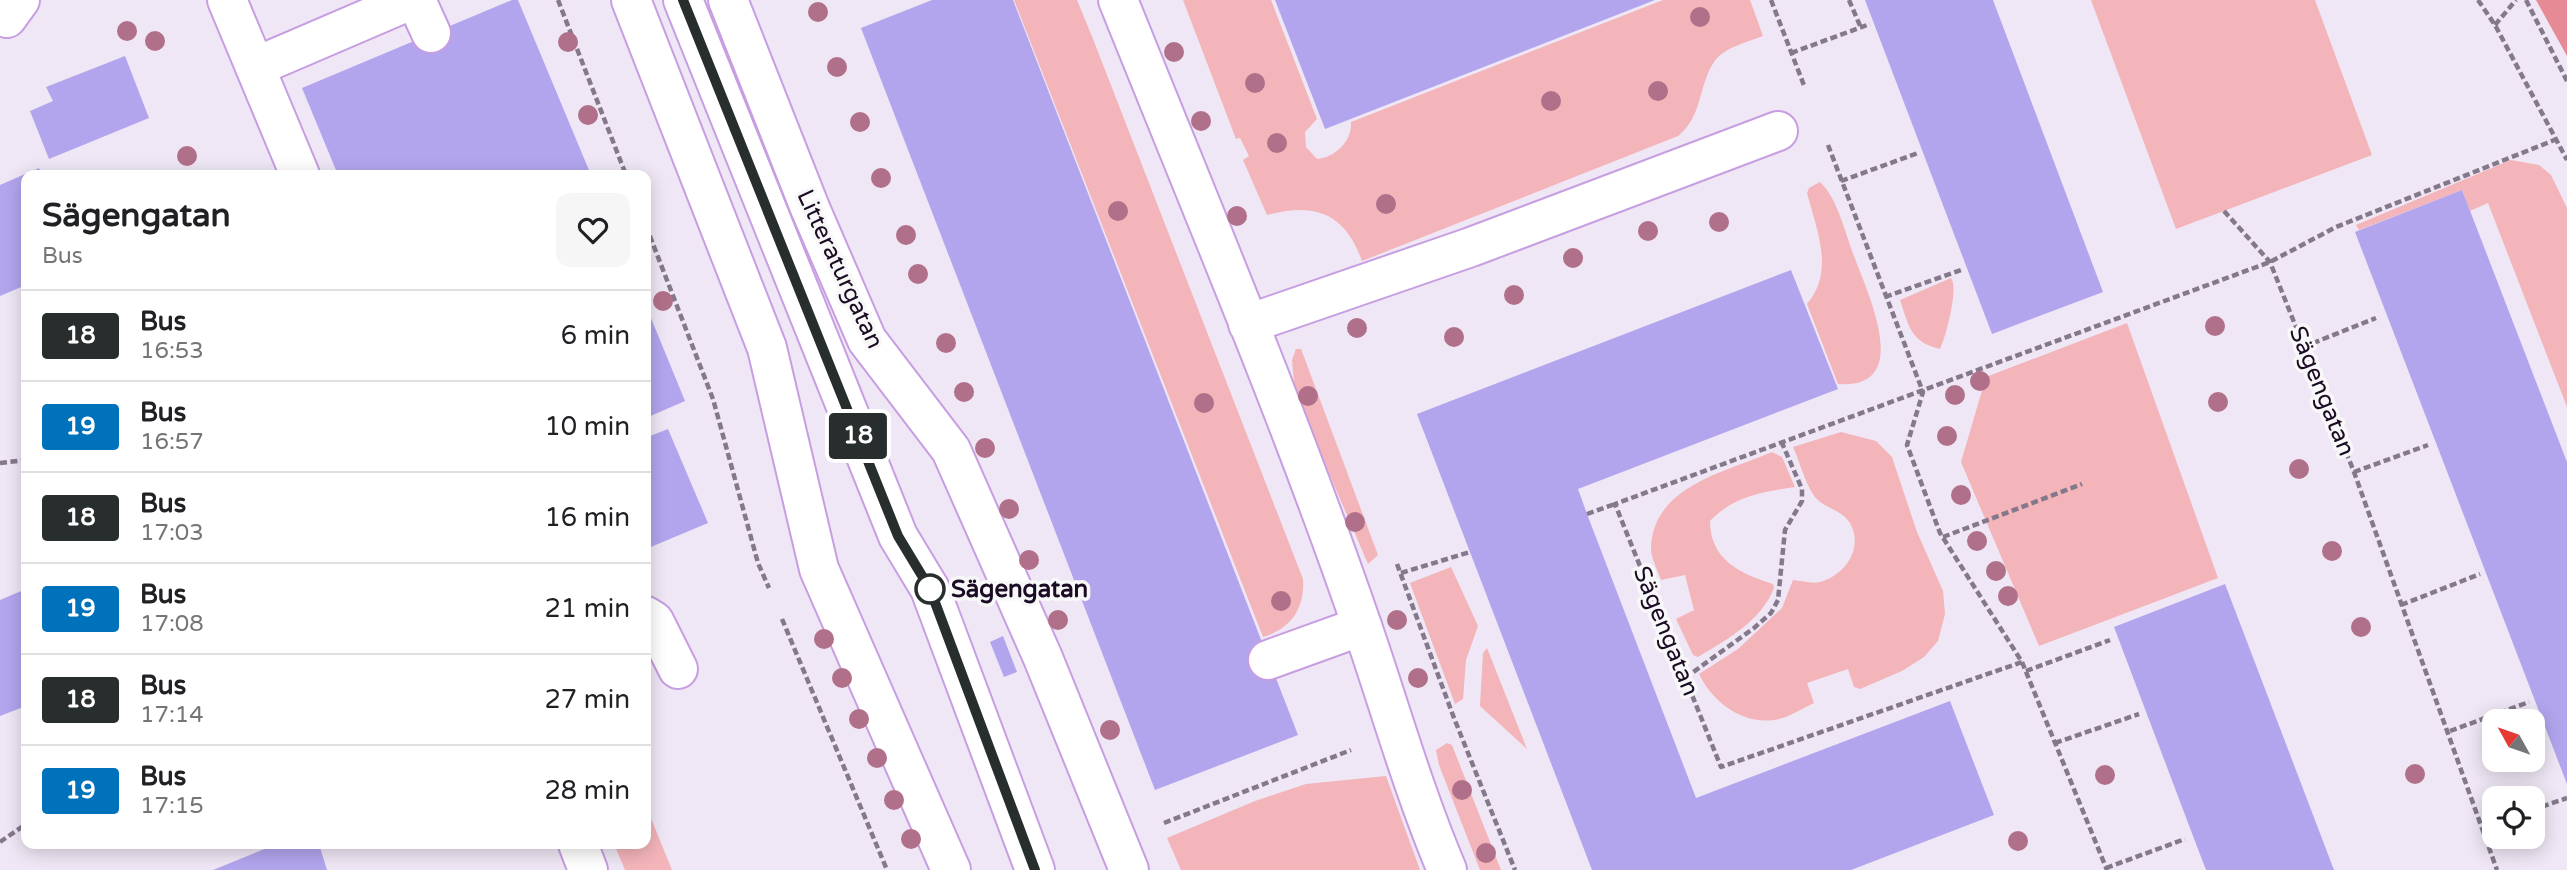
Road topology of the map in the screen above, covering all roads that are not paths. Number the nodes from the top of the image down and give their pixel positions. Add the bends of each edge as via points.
1 (227, 0) edge
2 (411, 0) edge
3 (631, 0) edge
4 (683, 0) edge
5 (728, 0) edge
6 (1118, 0) edge
7 (255, 67) junction
8 (1778, 131) dead end
9 (298, 170) edge
10 (1248, 324) junction
11 (651, 619) edge
12 (1362, 626) junction
13 (1268, 660) dead end
14 (678, 669) dead end
15 (580, 849) edge
16 (588, 870) edge
17 (951, 870) edge
18 (1035, 870) edge
19 (1129, 870) edge
20 (1447, 870) edge

1 - 7 street
2 - 7 street
3 - 17 street via 767,348 819,569
4 - 18 street via 898,536 930,589
5 - 19 street, Litteraturgatan via 867,340 951,450 1043,658
6 - 10 street
7 - 9 street
8 - 10 street via 1471,247
10 - 12 street
11 - 14 street
12 - 13 street
12 - 20 street via 1395,733
15 - 16 street

